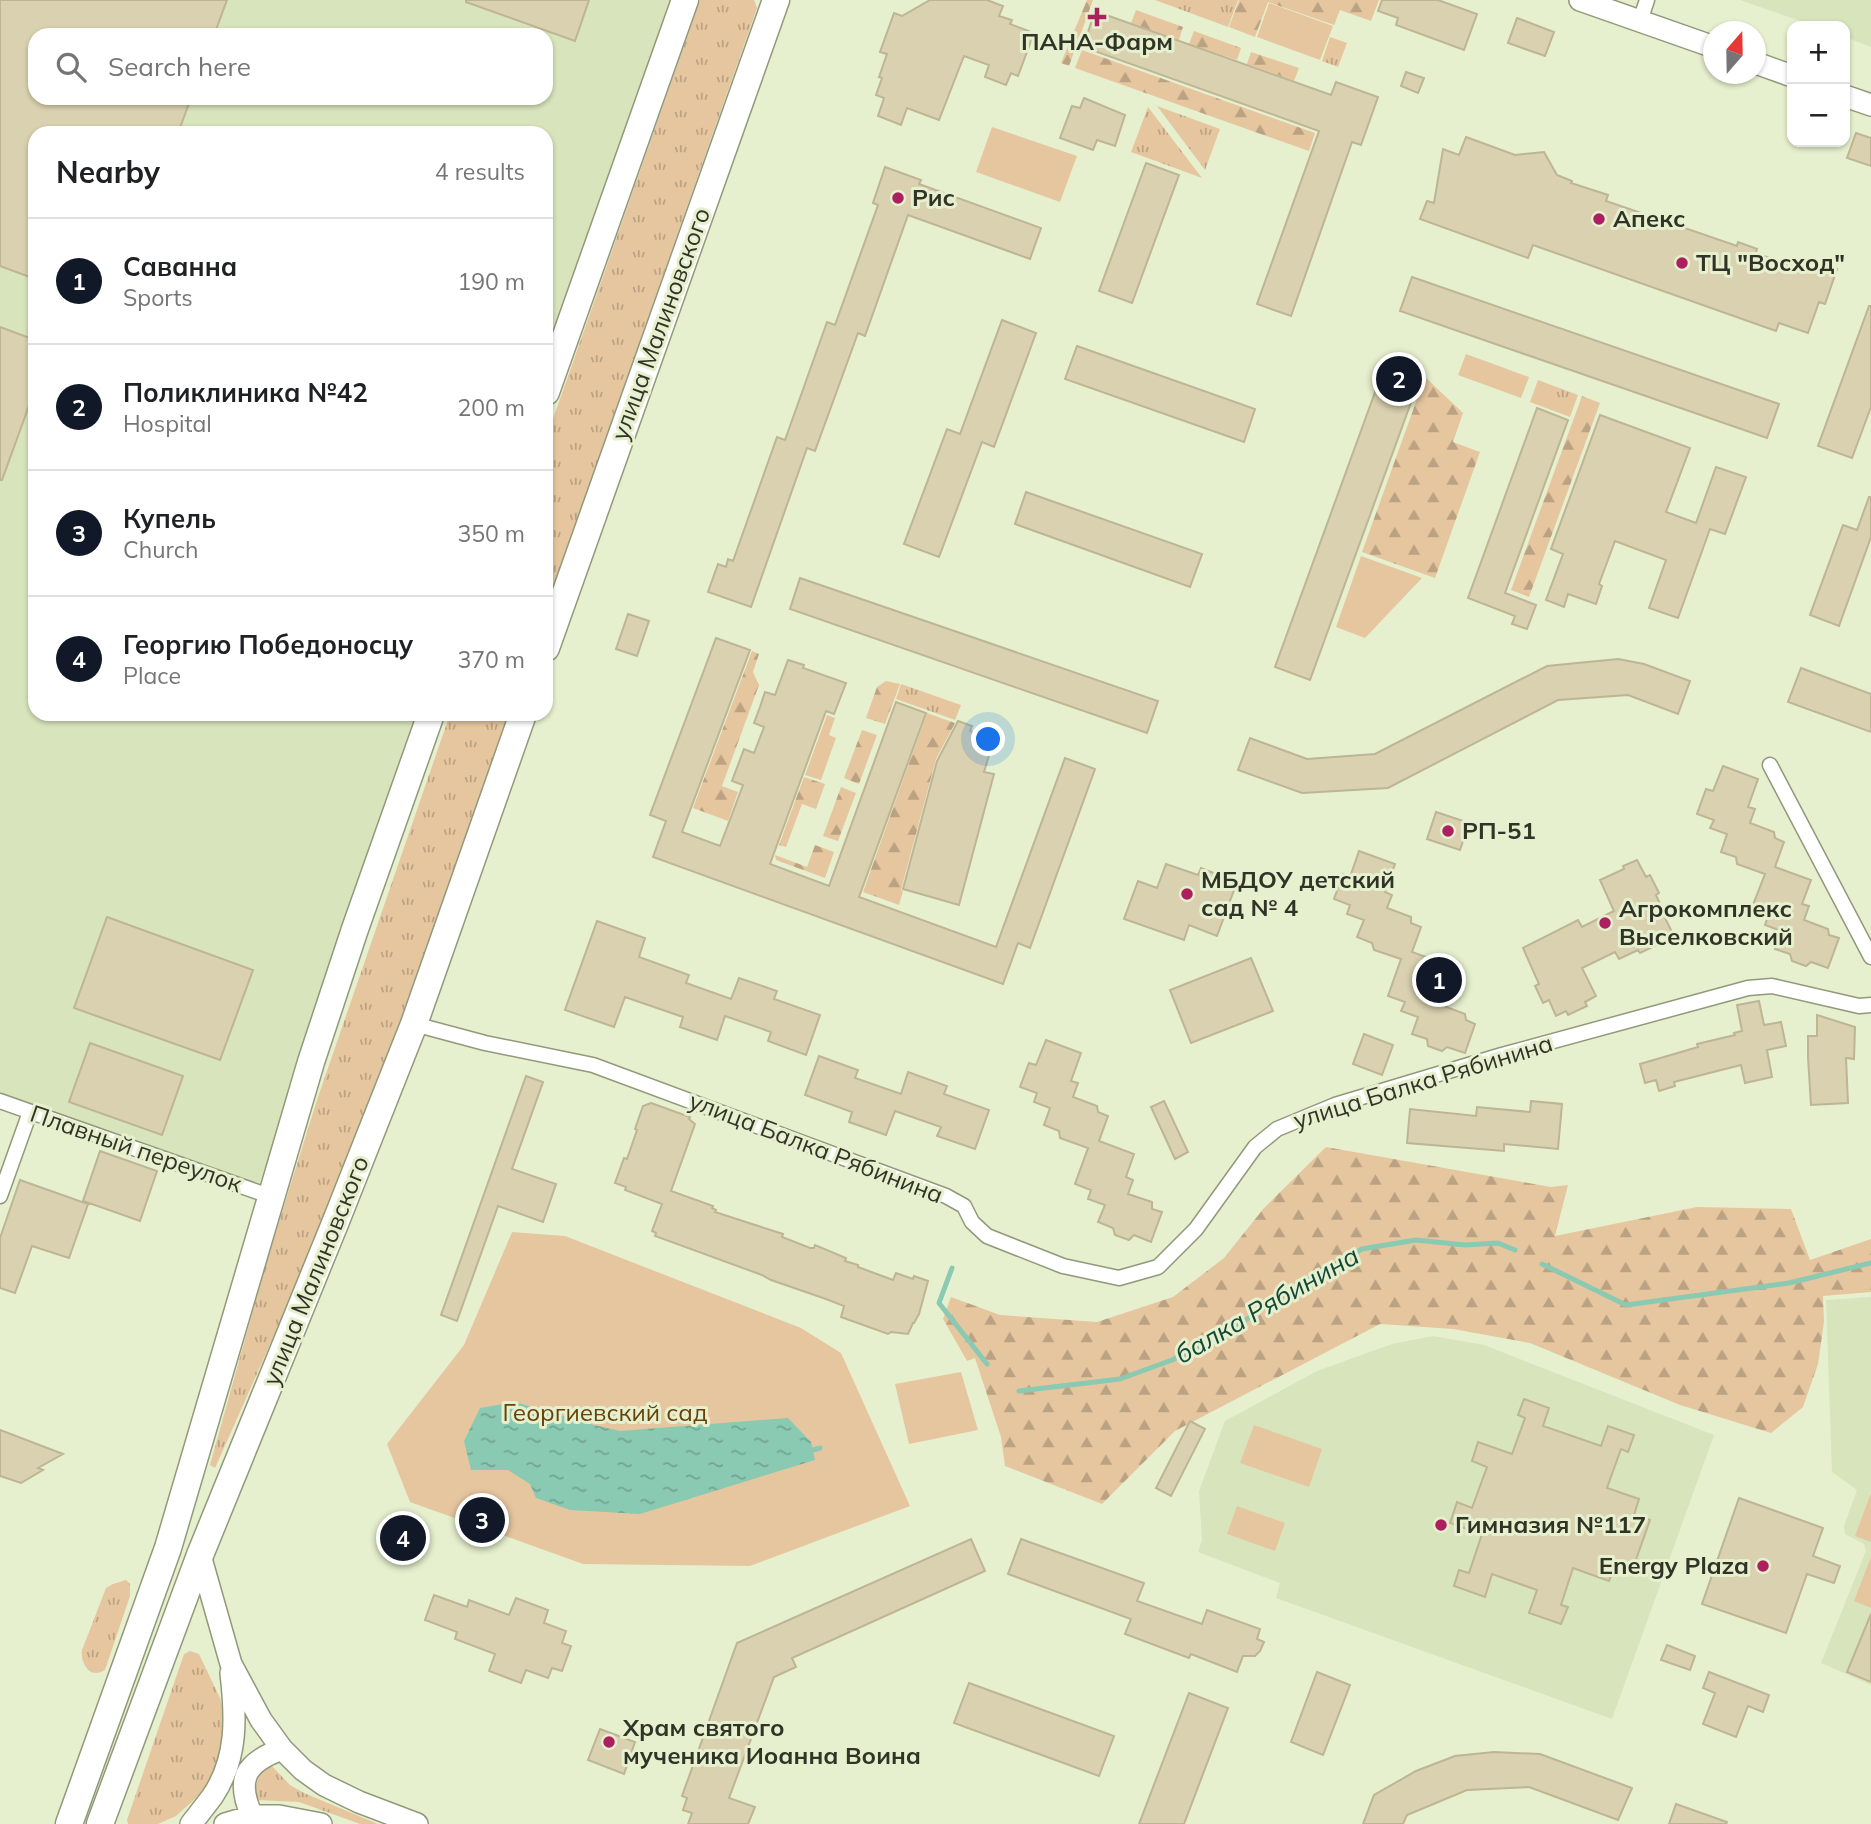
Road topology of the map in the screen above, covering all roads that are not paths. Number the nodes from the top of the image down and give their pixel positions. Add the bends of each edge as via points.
1 (685, 0) edge
2 (1580, 0) edge
3 (1647, 0) edge
4 (774, 1) edge
5 (1640, 21) junction
6 (1703, 43) edge
7 (1766, 67) edge
8 (1787, 74) edge
9 (1850, 98) edge
10 (1871, 105) edge
11 (553, 372) edge
12 (553, 628) edge
13 (429, 721) edge
14 (521, 721) edge
15 (1770, 765) dead end
16 (1871, 957) edge
17 (1871, 1005) edge
18 (414, 1024) junction
19 (0, 1101) edge
20 (30, 1112) junction
21 (0, 1196) edge
22 (272, 1197) junction
23 (200, 1555) junction
24 (230, 1664) junction
25 (282, 1749) junction
26 (252, 1816) junction
27 (69, 1824) edge
28 (100, 1824) edge
29 (191, 1824) edge
30 (225, 1824) edge
31 (321, 1824) edge
32 (417, 1824) edge

1 - 11 highway
2 - 5 main road
3 - 5 street
4 - 12 highway, улица Малиновского
5 - 6 main road
7 - 8 main road
9 - 10 main road
13 - 22 highway via 311,1062
14 - 18 highway, улица Малиновского
15 - 16 street
17 - 18 street, улица Балка Рябинина via 1772,986 1748,988 1335,1105 1277,1129 1262,1141 1172,1254 1158,1267 1119,1278 1063,1266 987,1236 964,1206 946,1196 606,1070
18 - 23 highway, улица Малиновского
19 - 20 street, Плавный переулок
20 - 21 street
20 - 22 street, Плавный переулок
22 - 27 highway via 168,1548
23 - 24 main road
23 - 28 highway, улица Малиновского
24 - 25 main road
24 - 29 main road via 235,1733 228,1763 213,1795
25 - 26 main road via 265,1755 247,1774 243,1788
25 - 32 main road via 324,1785
26 - 30 main road
26 - 31 main road

